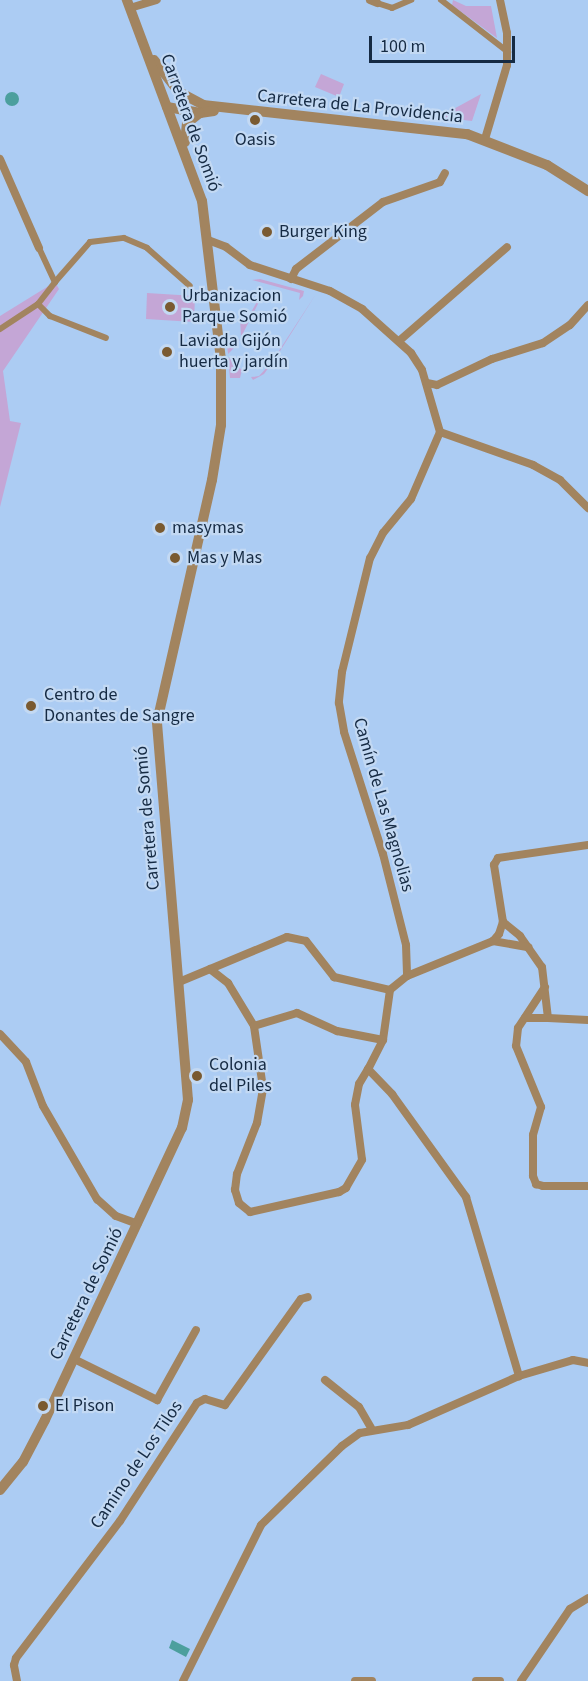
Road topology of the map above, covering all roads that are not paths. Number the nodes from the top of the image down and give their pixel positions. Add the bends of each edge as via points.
1 (157, 0) edge
2 (411, 0) edge
3 (441, 0) edge
4 (500, 0) edge
5 (374, 1) edge
6 (129, 4) edge
7 (144, 45) junction
8 (508, 52) junction
9 (166, 106) junction
10 (202, 109) junction
11 (485, 139) junction
12 (185, 151) junction
13 (0, 159) edge
14 (445, 173) dead end
15 (588, 190) edge
16 (208, 240) junction
17 (507, 246) dead end
18 (39, 248) joint
19 (291, 279) junction
20 (55, 282) junction
21 (190, 286) dead end
22 (38, 304) junction
23 (588, 305) edge
24 (0, 329) edge
25 (106, 338) dead end
26 (399, 341) junction
27 (427, 383) junction
28 (440, 432) junction
29 (588, 508) edge
30 (588, 845) edge
31 (503, 922) junction
32 (493, 942) junction
33 (528, 947) junction
34 (210, 969) junction
35 (407, 976) junction
36 (179, 982) junction
37 (545, 987) junction
38 (390, 990) junction
39 (525, 1018) junction
40 (548, 1018) junction
41 (588, 1020) edge
42 (254, 1026) junction
43 (0, 1034) edge
44 (383, 1040) junction
45 (368, 1069) junction
46 (588, 1186) edge
47 (138, 1224) junction
48 (308, 1297) dead end
49 (196, 1330) dead end
50 (74, 1359) junction
51 (588, 1363) edge
52 (519, 1376) junction
53 (325, 1380) dead end
54 (371, 1428) junction
55 (0, 1490) edge
56 (588, 1598) edge
57 (17, 1681) edge
58 (183, 1681) edge
59 (355, 1681) edge
60 (372, 1681) edge
61 (476, 1681) edge
62 (500, 1681) edge
63 (520, 1681) edge

1 - 6 street
2 - 5 street via 392,8
3 - 8 street
4 - 8 street
6 - 7 street, Carretera de Somió
7 - 9 street, Carretera de Somió
7 - 10 street, Carretera de La Providencia via 179,92
8 - 11 street
9 - 10 street, Carretera de La Providencia
9 - 12 street, Carretera de Somió
10 - 11 street, Carretera de La Providencia via 436,128
10 - 12 street via 187,123
11 - 15 street, Carretera de La Providencia via 547,165
12 - 16 street, Carretera de Somió via 202,201
13 - 18 street
14 - 19 street via 440,182 383,202 296,269
16 - 19 street via 226,247 250,265
16 - 36 street, Carretera de Somió via 221,360 220,425 157,722
17 - 26 street
18 - 20 street
19 - 26 street via 330,291 362,309
20 - 21 street via 90,242 124,238 147,248
20 - 22 street
22 - 24 street
22 - 25 street via 50,316
23 - 27 street via 570,325 543,343 492,359 437,385
26 - 27 street via 411,352
27 - 28 street via 426,392
28 - 29 street via 533,465 560,480
28 - 35 street, Camín de Las Magnolias via 411,499 383,533 370,558 342,672 339,702 344,732 383,854 406,945
30 - 31 street via 498,858 494,865
31 - 32 street
31 - 33 street
32 - 33 street
32 - 35 street
33 - 37 street via 542,967
34 - 36 street
34 - 38 street via 287,937 298,937 334,977
34 - 42 street via 228,983
35 - 38 street
36 - 47 street, Carretera de Somió via 188,1100 182,1128
37 - 39 street
37 - 40 street
38 - 44 street
39 - 40 street
39 - 46 street via 518,1029 516,1046 541,1107 533,1135 532,1176 536,1184 543,1186
40 - 41 street
42 - 44 street via 297,1013 337,1031
42 - 45 street via 263,1088 257,1123 235,1190 239,1203 250,1212 339,1192 352,1180 362,1152 355,1105 358,1084
43 - 47 street via 27,1062 43,1106 97,1199 116,1216
44 - 45 street
45 - 52 street via 392,1094 466,1197
47 - 50 street, Carretera de Somió
48 - 57 street, Camino de Los Tilos via 301,1299 225,1405 205,1399 197,1403 120,1521 16,1658
49 - 50 street via 157,1400
50 - 55 street, Carretera de Somió via 23,1462
51 - 52 street via 573,1360
52 - 54 street via 408,1425
53 - 54 street via 359,1407
54 - 58 street via 342,1446 261,1525
56 - 63 street via 570,1609
59 - 60 street
61 - 62 street

